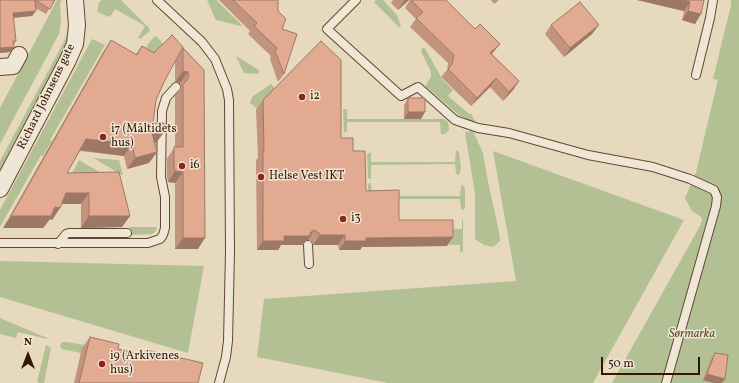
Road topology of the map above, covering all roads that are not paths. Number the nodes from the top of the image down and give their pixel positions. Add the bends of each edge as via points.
1 (75, 0) edge
2 (157, 0) edge
3 (356, 0) edge
4 (713, 0) edge
5 (19, 55) dead end
6 (0, 67) edge
7 (696, 75) dead end
8 (176, 87) dead end
9 (0, 189) edge
10 (127, 233) dead end
11 (0, 243) edge
12 (58, 244) junction
13 (308, 244) edge
14 (309, 264) dead end
15 (219, 383) edge
16 (666, 383) edge

1 - 9 street, Richard Johnsens gate via 75,44
2 - 15 lane via 202,42 215,59 229,100 228,341
3 - 16 lane via 327,29 401,96 418,87 455,120 588,155 652,168 690,179 714,190 717,197 716,206
4 - 7 lane
5 - 6 street via 13,66
8 - 12 lane via 166,98 162,111 161,177 165,197 165,228 162,237 148,243
10 - 12 lane via 69,233
11 - 12 lane
13 - 14 lane

